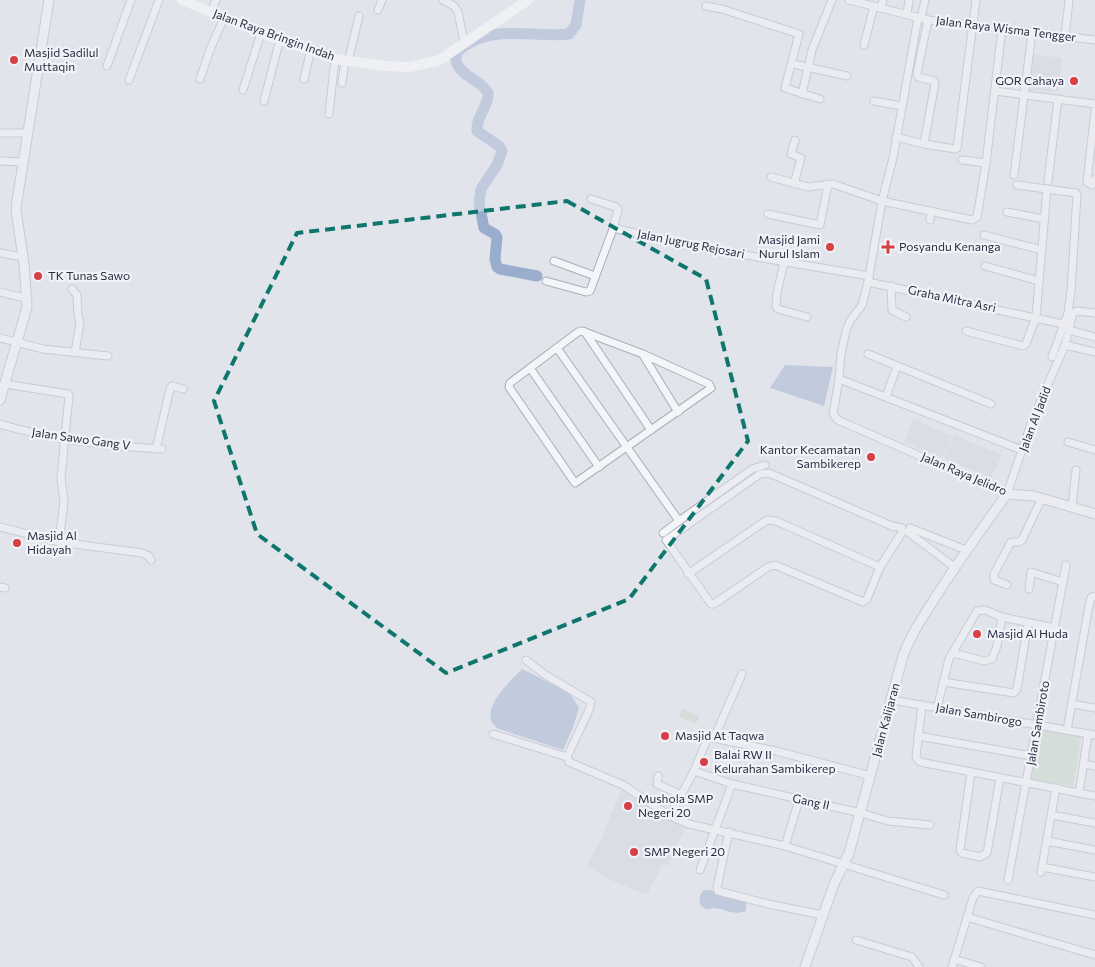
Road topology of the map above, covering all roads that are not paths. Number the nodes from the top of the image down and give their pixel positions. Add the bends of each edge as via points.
1 (49, 0) edge
2 (131, 0) edge
3 (159, 0) edge
4 (182, 0) edge
5 (216, 0) edge
6 (382, 0) edge
7 (443, 0) edge
8 (528, 0) edge
9 (832, 0) edge
10 (849, 0) edge
11 (909, 0) edge
12 (925, 0) edge
13 (976, 0) edge
14 (1069, 0) edge
15 (879, 5) edge
16 (706, 6) dead end
17 (378, 10) dead end
18 (211, 12) junction
19 (907, 14) junction
20 (359, 16) dead end
21 (224, 18) junction
22 (922, 19) junction
23 (972, 25) junction
24 (1002, 29) junction
25 (261, 33) junction
26 (1032, 33) junction
27 (1065, 37) junction
28 (280, 39) junction
29 (1095, 40) edge
30 (464, 42) junction
31 (864, 45) dead end
32 (311, 49) junction
33 (343, 60) junction
34 (792, 64) junction
35 (107, 66) dead end
36 (807, 68) junction
37 (847, 76) dead end
38 (200, 79) dead end
39 (304, 79) dead end
40 (129, 80) dead end
41 (342, 82) dead end
42 (243, 90) dead end
43 (995, 91) junction
44 (802, 94) junction
45 (1024, 95) junction
46 (820, 99) dead end
47 (1058, 100) junction
48 (264, 101) dead end
49 (874, 101) dead end
50 (1095, 104) edge
51 (902, 106) junction
52 (1095, 110) edge
53 (329, 114) dead end
54 (0, 132) edge
55 (28, 133) junction
56 (896, 137) junction
57 (795, 140) dead end
58 (924, 144) junction
59 (962, 160) dead end
60 (0, 161) edge
61 (24, 162) junction
62 (986, 163) junction
63 (1014, 175) dead end
64 (771, 177) dead end
65 (1095, 180) edge
66 (794, 184) junction
67 (828, 184) junction
68 (1016, 184) dead end
69 (1047, 185) junction
70 (591, 199) dead end
71 (882, 201) junction
72 (931, 211) junction
73 (1007, 212) dead end
74 (768, 214) dead end
75 (1044, 219) junction
76 (930, 220) dead end
77 (613, 228) junction
78 (984, 235) dead end
79 (1042, 250) junction
80 (0, 253) edge
81 (23, 257) junction
82 (554, 261) dead end
83 (784, 262) junction
84 (985, 266) dead end
85 (595, 276) junction
86 (869, 279) junction
87 (546, 281) dead end
88 (1039, 281) junction
89 (891, 286) junction
90 (72, 289) dead end
91 (0, 292) edge
92 (28, 299) junction
93 (1095, 313) edge
94 (906, 317) dead end
95 (1036, 317) junction
96 (808, 318) dead end
97 (1063, 324) junction
98 (1069, 330) junction
99 (966, 331) dead end
100 (585, 332) junction
101 (1095, 337) edge
102 (0, 338) edge
103 (17, 343) junction
104 (1065, 345) junction
105 (557, 348) junction
106 (75, 352) junction
107 (1095, 352) edge
108 (643, 354) junction
109 (868, 354) dead end
110 (108, 356) dead end
111 (1052, 357) dead end
112 (897, 366) junction
113 (530, 368) junction
114 (839, 379) junction
115 (5, 384) junction
116 (183, 389) dead end
117 (886, 397) junction
118 (0, 400) edge
119 (991, 404) dead end
120 (678, 412) junction
121 (0, 424) edge
122 (651, 430) junction
123 (65, 439) junction
124 (1068, 442) dead end
125 (626, 448) junction
126 (1022, 450) junction
127 (1095, 450) edge
128 (765, 465) dead end
129 (599, 467) junction
130 (1076, 470) dead end
131 (719, 492) junction
132 (1007, 494) junction
133 (1042, 498) junction
134 (724, 499) junction
135 (1072, 506) junction
136 (1095, 514) edge
137 (679, 521) junction
138 (0, 527) edge
139 (906, 530) junction
140 (663, 533) dead end
141 (59, 542) junction
142 (966, 550) junction
143 (151, 560) dead end
144 (1066, 565) dead end
145 (880, 567) junction
146 (954, 567) junction
147 (688, 574) junction
148 (1063, 582) junction
149 (1007, 585) dead end
150 (1029, 589) dead end
151 (1095, 596) edge
152 (1002, 617) junction
153 (1028, 623) junction
154 (1055, 628) junction
155 (953, 654) junction
156 (526, 660) dead end
157 (742, 674) dead end
158 (943, 682) junction
159 (892, 700) junction
160 (1072, 704) junction
161 (922, 705) junction
162 (936, 708) junction
163 (1095, 708) edge
164 (1038, 725) junction
165 (1067, 730) junction
166 (493, 734) dead end
167 (1092, 735) edge
168 (918, 736) junction
169 (714, 738) junction
170 (1032, 756) junction
171 (567, 757) junction
172 (1084, 764) junction
173 (1095, 766) edge
174 (694, 772) junction
175 (972, 772) junction
176 (658, 776) dead end
177 (871, 776) junction
178 (1000, 778) junction
179 (1027, 783) junction
180 (732, 784) junction
181 (1056, 788) junction
182 (1079, 793) junction
183 (682, 795) junction
184 (1095, 796) edge
185 (799, 800) junction
186 (861, 813) junction
187 (1052, 815) junction
188 (670, 816) junction
189 (1095, 823) edge
190 (930, 825) dead end
191 (714, 829) junction
192 (729, 832) junction
193 (1047, 841) junction
194 (785, 846) junction
195 (1095, 850) edge
196 (844, 865) junction
197 (700, 870) dead end
198 (1095, 877) edge
199 (1008, 880) dead end
200 (944, 895) dead end
201 (823, 915) junction
202 (1095, 915) edge
203 (967, 916) junction
204 (856, 940) dead end
205 (1095, 955) edge
206 (954, 959) junction
207 (805, 967) edge
208 (919, 967) edge
209 (952, 967) edge
210 (981, 967) edge

1 - 55 street
2 - 35 street
3 - 40 street
4 - 18 main road, Jalan Raya Bringin Indah
5 - 18 street
6 - 17 street
7 - 30 street via 458,12
8 - 30 main road, Jalan Raya Bringin Indah
9 - 36 street
10 - 15 street, Jalan Raya Wisma Tengger
11 - 19 street
12 - 22 street
13 - 23 street
14 - 27 street
15 - 19 street, Jalan Raya Wisma Tengger
15 - 31 street
16 - 34 street via 723,5 799,34
18 - 21 main road, Jalan Raya Bringin Indah
19 - 22 street, Jalan Raya Wisma Tengger
20 - 33 street
21 - 25 main road, Jalan Raya Bringin Indah
21 - 38 street
22 - 23 street, Jalan Raya Wisma Tengger
22 - 51 street
22 - 58 street via 917,74 935,82
23 - 24 street, Jalan Raya Wisma Tengger
23 - 58 street via 958,146 955,149
24 - 26 street, Jalan Raya Wisma Tengger
24 - 43 street
25 - 28 main road, Jalan Raya Bringin Indah
25 - 42 street
26 - 27 street, Jalan Raya Wisma Tengger
26 - 45 street
27 - 29 street, Jalan Raya Wisma Tengger
28 - 32 main road, Jalan Raya Bringin Indah
28 - 48 street
30 - 33 main road, Jalan Raya Bringin Indah via 438,61 423,66 409,68
32 - 33 main road, Jalan Raya Bringin Indah
32 - 39 street
33 - 41 street
33 - 53 street
34 - 36 street
34 - 44 street via 785,88
36 - 37 street
36 - 44 street
43 - 45 street
43 - 62 street
44 - 46 street
45 - 47 street
45 - 63 street
47 - 50 street
47 - 69 street
49 - 51 street
51 - 56 street
52 - 65 street via 1087,182 1092,184
54 - 55 street
55 - 61 street
56 - 58 street
56 - 71 street
57 - 66 street via 791,154 801,158
59 - 62 street
60 - 61 street
61 - 81 street via 16,210
62 - 72 street via 976,216 972,220
64 - 66 street
66 - 67 street via 810,187
67 - 71 street
67 - 74 street via 820,225
68 - 69 street
69 - 75 street
69 - 97 street via 1078,195 1071,291
70 - 77 street via 617,208
71 - 72 street
71 - 86 street
72 - 76 street
73 - 75 street
75 - 79 street
77 - 83 street, Jalan Jugrug Rejosari
77 - 85 street
78 - 79 street
79 - 88 street
80 - 81 street
81 - 92 street
82 - 85 street
83 - 86 street, Jalan Jugrug Rejosari
83 - 96 street via 776,306
84 - 88 street
85 - 87 street via 590,291 586,292
86 - 89 street, Graha Mitra Asri
86 - 114 street via 862,305 846,331
88 - 95 street
89 - 94 street via 892,310
89 - 95 street, Graha Mitra Asri
90 - 106 street via 77,295 80,323
91 - 92 street
92 - 103 street
93 - 98 street, Jalan Al Jadid via 1075,311
95 - 97 street, Graha Mitra Asri
95 - 99 street via 1024,346
97 - 111 street
98 - 101 street
98 - 104 street, Jalan Al Jadid
100 - 105 street via 578,332
100 - 108 street
100 - 122 street
102 - 103 street
103 - 106 street
103 - 115 street
104 - 107 street
104 - 126 street, Jalan Al Jadid
105 - 113 street
105 - 125 street
106 - 110 street
108 - 120 street
108 - 120 street via 710,385 710,390
109 - 112 street
112 - 117 street
112 - 119 street
113 - 129 street
113 - 129 street via 509,385 524,410 575,483
114 - 117 street
114 - 132 street, Jalan Raya Jelidro via 833,414 838,420
115 - 118 street
115 - 123 street via 68,394
116 - 123 street, Jalan Sawo Gang V via 172,386 170,389 159,449
117 - 126 street
120 - 122 street
121 - 123 street, Jalan Sawo Gang V
122 - 125 street
123 - 141 street via 61,478 64,502
124 - 127 street
125 - 129 street
125 - 137 street
126 - 132 street, Jalan Al Jadid
128 - 131 street via 752,469
130 - 135 street
131 - 134 street
131 - 137 street
132 - 133 street, Jalan Raya Jelidro
132 - 142 street, Jalan Kalijaran
133 - 135 street, Jalan Raya Jelidro
133 - 149 street via 1022,540 1011,542 994,574 994,580
134 - 139 street via 760,474 769,473
134 - 147 street via 667,538 666,543
135 - 136 street, Jalan Raya Jelidro
137 - 140 street
138 - 141 street
139 - 142 street
139 - 145 street
139 - 146 street
141 - 143 street via 142,553
142 - 146 street, Jalan Kalijaran
144 - 148 street, Jalan Sambiroto
145 - 147 street via 776,521 767,520
145 - 147 street via 863,602 776,565 711,604
146 - 159 street, Jalan Kalijaran via 908,643
148 - 150 street via 1031,572
148 - 154 street, Jalan Sambiroto
151 - 160 street via 1090,600
152 - 153 street
152 - 155 street via 989,611 977,612
152 - 155 street via 992,659 984,661
153 - 154 street
153 - 158 street via 1014,693
154 - 164 street, Jalan Sambiroto
155 - 158 street
156 - 171 street via 591,702
157 - 169 street
158 - 162 street
159 - 161 street, Jalan Sambirogo
159 - 177 street, Jalan Kalijaran
160 - 163 street
160 - 165 street
161 - 162 street, Jalan Sambirogo
161 - 168 street
162 - 164 street, Jalan Sambirogo
164 - 165 street, Jalan Sambirogo
164 - 170 street, Jalan Sambiroto
165 - 167 street, Jalan Sambirogo
166 - 171 street
167 - 172 street
168 - 170 street
168 - 175 street via 916,759
169 - 174 street via 708,737
169 - 177 street
170 - 179 street, Jalan Sambiroto
171 - 188 street via 569,762 623,786
172 - 173 street
172 - 182 street
174 - 180 street, Gang II
174 - 183 street
175 - 178 street
175 - 178 street via 960,850 980,857 987,853
176 - 183 street via 657,784
177 - 186 street, Jalan Kalijaran
178 - 179 street
179 - 181 street
179 - 199 street, Jalan Sambiroto
180 - 185 street, Gang II
180 - 191 street
181 - 182 street
181 - 187 street
182 - 184 street
183 - 188 street
185 - 186 street, Gang II
185 - 194 street
186 - 190 street, Gang II via 888,821
186 - 196 street, Jalan Kalijaran
187 - 189 street
187 - 193 street
188 - 191 street
191 - 192 street
191 - 197 street
192 - 194 street
192 - 201 street via 716,887 718,891
193 - 195 street
193 - 198 street via 1042,869
194 - 196 street
196 - 200 street
196 - 201 street, Jalan Kalijaran
201 - 207 street, Jalan Kalijaran
202 - 203 street via 981,890 976,892
203 - 205 street
203 - 206 street
204 - 208 street via 912,957
206 - 209 street
206 - 210 street

